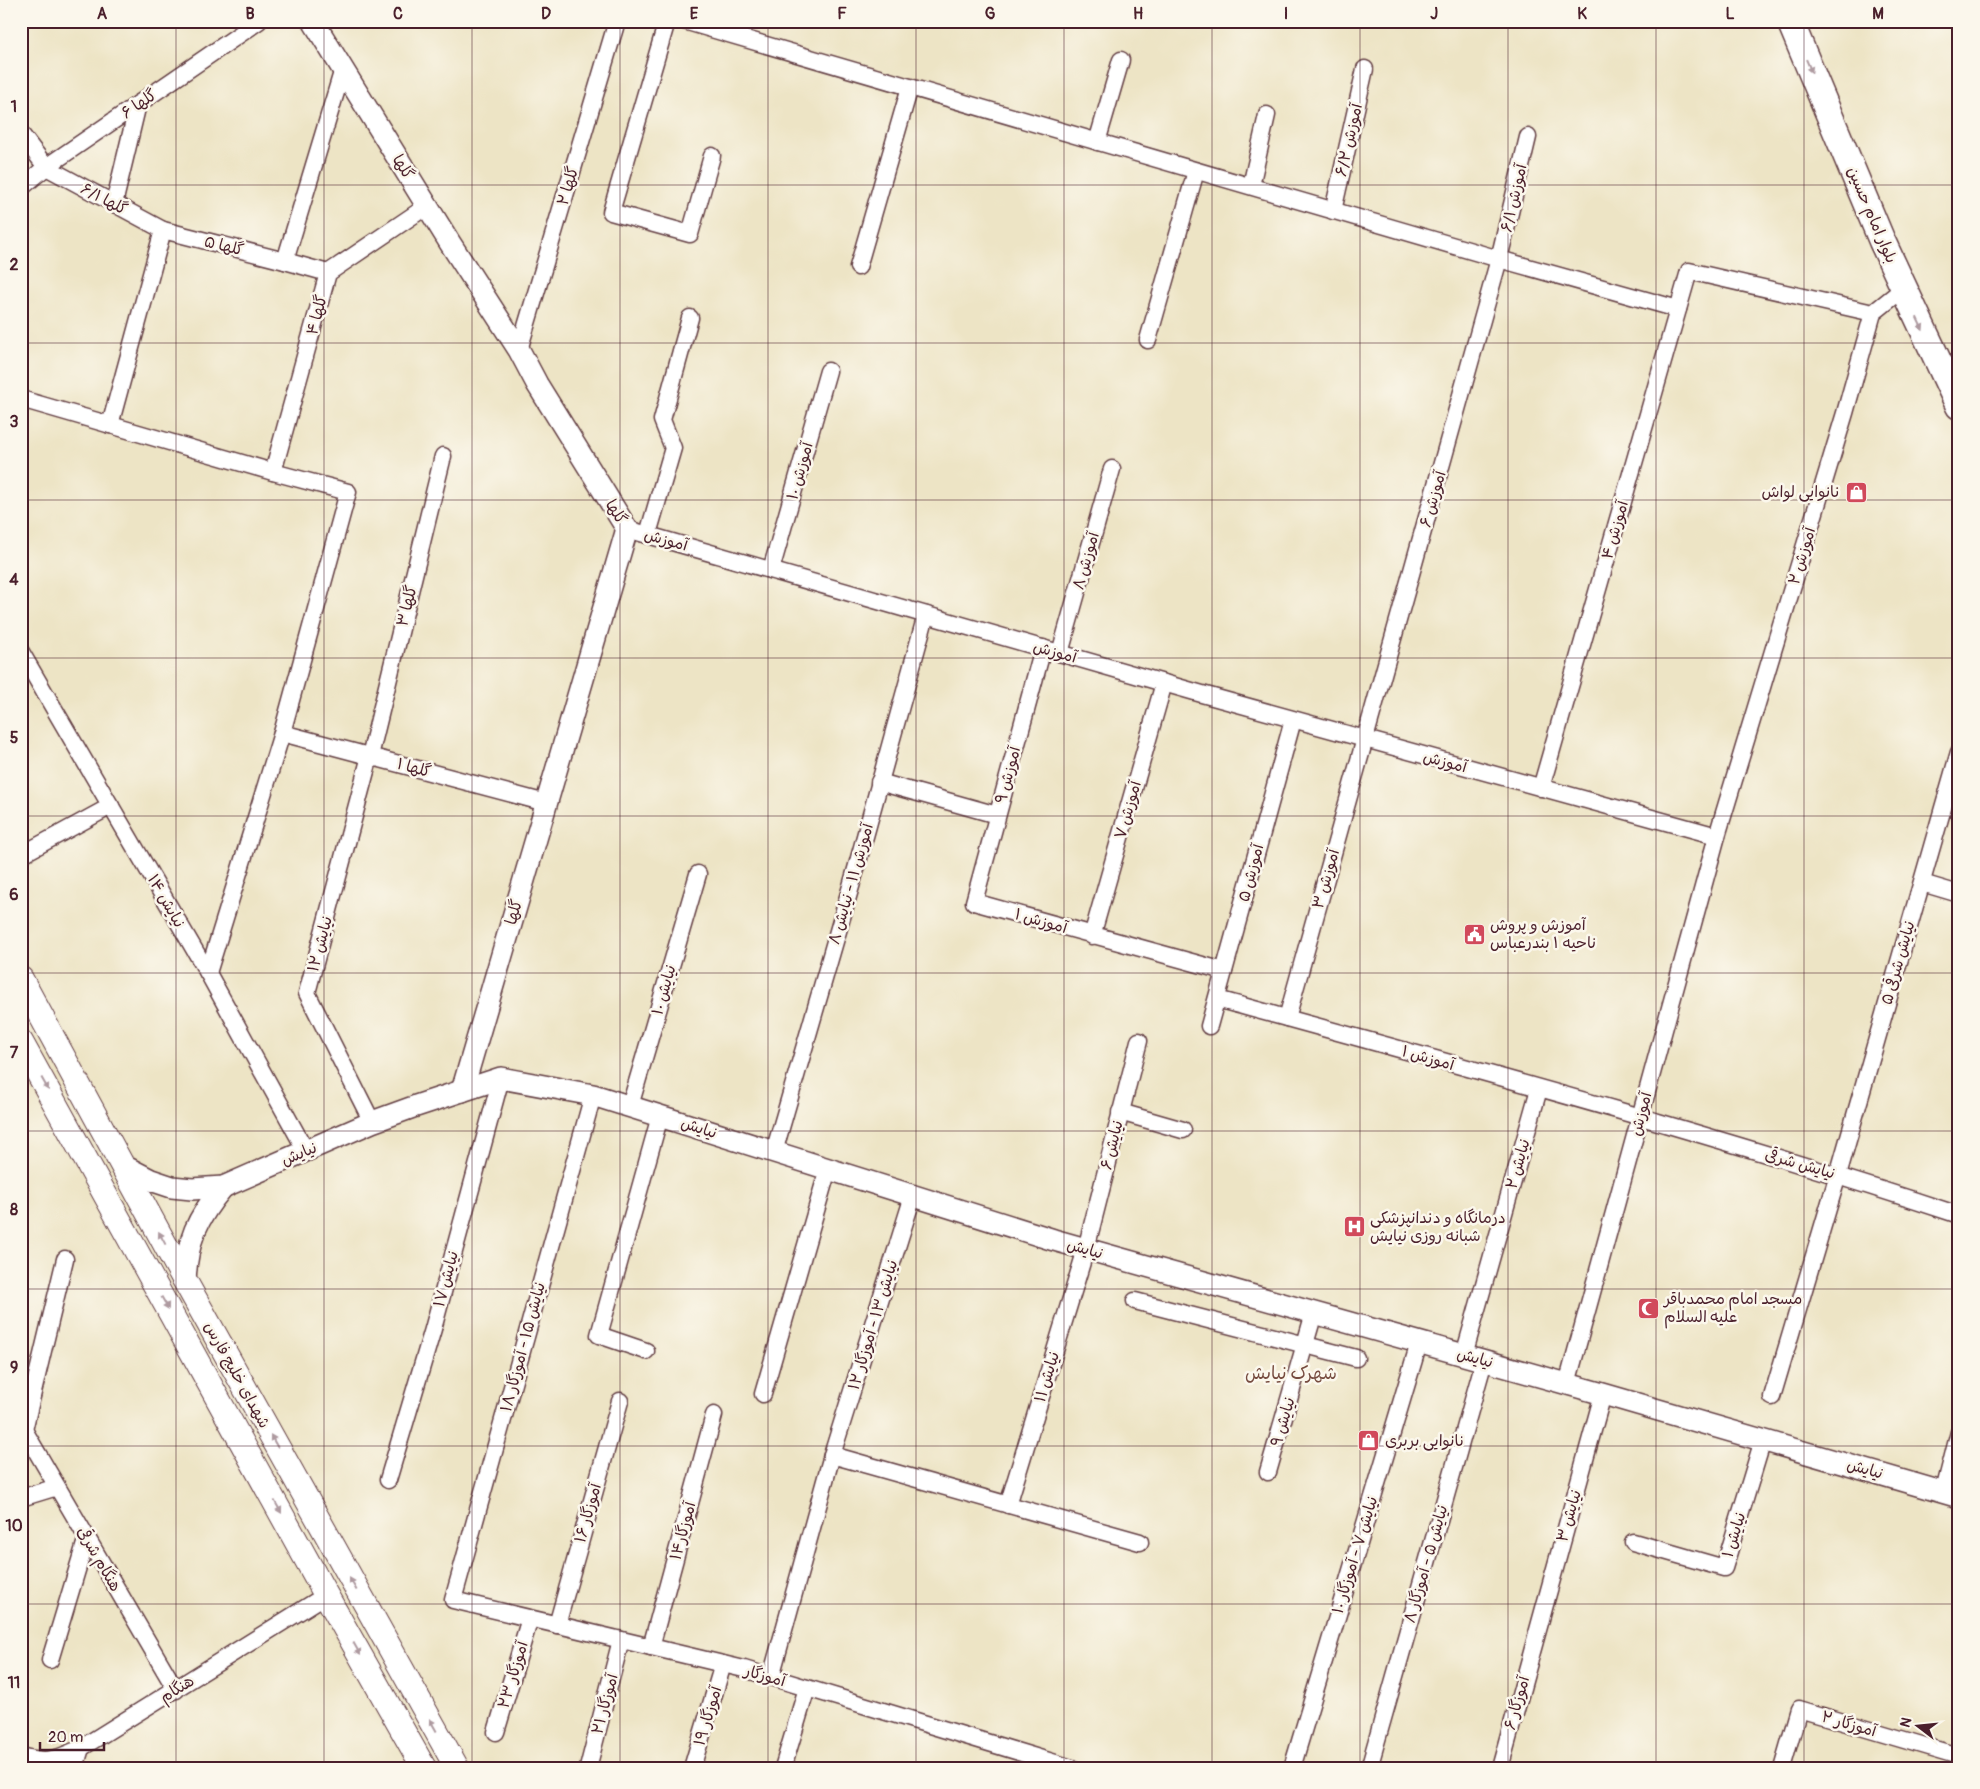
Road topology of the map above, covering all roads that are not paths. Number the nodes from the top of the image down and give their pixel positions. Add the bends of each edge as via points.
1 (259, 21) edge
2 (313, 21) edge
3 (617, 21) edge
4 (667, 21) edge
5 (684, 21) edge
6 (1790, 21) edge
7 (1121, 60) dead end
8 (343, 69) junction
9 (1365, 69) dead end
10 (910, 87) junction
11 (138, 104) junction
12 (1267, 114) dead end
13 (21, 134) edge
14 (1528, 137) dead end
15 (1098, 142) junction
16 (712, 156) dead end
17 (46, 168) junction
18 (1196, 171) junction
19 (1251, 186) junction
20 (21, 188) edge
21 (114, 204) junction
22 (427, 206) junction
23 (1334, 211) junction
24 (163, 230) junction
25 (1499, 259) junction
26 (285, 261) junction
27 (858, 267) dead end
28 (328, 273) junction
29 (1904, 288) junction
30 (1678, 308) junction
31 (1873, 313) junction
32 (690, 318) dead end
33 (1148, 340) dead end
34 (519, 350) junction
35 (828, 371) dead end
36 (21, 399) edge
37 (1959, 406) edge
38 (110, 425) junction
39 (443, 456) dead end
40 (1112, 469) dead end
41 (273, 472) junction
42 (627, 529) junction
43 (648, 534) junction
44 (771, 570) junction
45 (926, 615) junction
46 (1043, 648) junction
47 (21, 652) edge
48 (1060, 653) junction
49 (1164, 683) junction
50 (1293, 720) junction
51 (282, 733) junction
52 (1366, 740) junction
53 (1959, 752) edge
54 (370, 756) junction
55 (878, 782) junction
56 (1541, 788) junction
57 (546, 802) junction
58 (111, 806) junction
59 (998, 815) junction
60 (1717, 836) junction
61 (21, 855) edge
62 (698, 874) dead end
63 (1922, 883) junction
64 (1959, 894) edge
65 (974, 902) joint
66 (1092, 936) junction
67 (1224, 971) junction
68 (208, 973) junction
69 (21, 979) edge
70 (1217, 999) junction
71 (1287, 1018) junction
72 (1209, 1026) dead end
73 (1138, 1040) dead end
74 (21, 1042) edge
75 (501, 1078) junction
76 (1539, 1089) junction
77 (462, 1091) junction
78 (593, 1095) junction
79 (630, 1106) junction
80 (1120, 1112) junction
81 (660, 1116) junction
82 (1640, 1117) junction
83 (372, 1122) junction
84 (1183, 1130) dead end
85 (306, 1151) junction
86 (774, 1152) junction
87 (124, 1166) junction
88 (828, 1169) junction
89 (1838, 1175) junction
90 (223, 1187) junction
91 (913, 1196) junction
92 (1959, 1215) edge
93 (1086, 1249) junction
94 (65, 1259) dead end
95 (185, 1281) junction
96 (1135, 1301) dead end
97 (1314, 1313) junction
98 (1419, 1343) junction
99 (1305, 1344) junction
100 (646, 1351) dead end
101 (1356, 1358) dead end
102 (1474, 1358) junction
103 (1567, 1384) junction
104 (763, 1394) dead end
105 (1603, 1394) junction
106 (1772, 1397) dead end
107 (620, 1401) dead end
108 (714, 1415) dead end
109 (23, 1430) edge
110 (1959, 1432) edge
111 (1763, 1440) junction
112 (832, 1455) junction
113 (1268, 1472) dead end
114 (388, 1480) dead end
115 (57, 1487) junction
116 (1952, 1494) edge
117 (21, 1498) edge
118 (1008, 1505) junction
119 (87, 1537) junction
120 (1140, 1542) dead end
121 (1633, 1542) dead end
122 (326, 1595) junction
123 (453, 1600) joint
124 (530, 1618) junction
125 (556, 1625) junction
126 (1535, 1639) joint
127 (621, 1640) junction
128 (651, 1647) junction
129 (50, 1660) dead end
130 (723, 1664) junction
131 (771, 1677) junction
132 (807, 1688) junction
133 (176, 1690) junction
134 (496, 1732) dead end
135 (81, 1748) junction
136 (21, 1756) edge
137 (1959, 1756) edge
138 (75, 1768) edge
139 (424, 1768) edge
140 (457, 1768) edge
141 (588, 1768) edge
142 (692, 1768) edge
143 (783, 1768) edge
144 (1072, 1768) edge
145 (1292, 1768) edge
146 (1368, 1768) edge
147 (1500, 1768) edge
148 (1782, 1768) edge

1 - 11 street, گلها ۶
2 - 8 street, گلها
3 - 34 street, گلها ۲
4 - 16 street via 611,212 690,234
5 - 10 street
6 -> 29 main road, بلوار امام حسین
7 - 15 street
8 - 22 street, گلها
8 - 26 street
9 - 23 street, آموزش ۶/۲
10 - 15 street
10 - 27 street
11 - 17 street, گلها ۶
11 - 21 street
12 - 19 street
13 - 17 street
14 - 25 street, آموزش ۶/۱
15 - 18 street
17 - 20 street, گلها ۶
17 - 21 street, گلها ۶/۱
18 - 19 street
18 - 33 street
19 - 23 street
21 - 24 street, گلها ۶/۱
22 - 28 street, گلها ۴
22 - 34 street, گلها
23 - 25 street
24 - 26 street, گلها ۵
24 - 38 street
25 - 30 street
25 - 52 street, آموزش ۶
26 - 28 street, گلها ۵
28 - 41 street, گلها ۴
29 - 31 street
29 -> 37 main road, بلوار امام حسین
30 - 31 street, آموزش ۴ via 1689,272
30 - 56 street, آموزش ۴
31 - 60 street, آموزش ۲
32 - 43 street via 662,420 673,448
34 - 42 street, گلها
35 - 44 street, آموزش ۱۰
36 - 38 street
38 - 41 street
39 - 54 street, گلها ۳
40 - 48 street, آموزش ۸
41 - 51 street via 348,492
42 - 43 street, آموزش
42 - 57 street, گلها
43 - 44 street, آموزش
44 - 45 street, آموزش
45 - 46 street, آموزش
45 - 55 street, آموزش ۱۱ - نیایش ۸
46 - 48 street, آموزش
46 - 59 street, آموزش ۹
47 - 58 street, نیایش ۱۴
48 - 49 street, آموزش
49 - 50 street, آموزش
49 - 66 street, آموزش ۷
50 - 52 street, آموزش
50 - 67 street, آموزش ۵
51 - 54 street, گلها ۱
51 - 68 street
52 - 56 street, آموزش
52 - 71 street, آموزش ۳
53 - 63 street, نیایش شرقی ۵
54 - 57 street, گلها ۱
54 - 83 street, نیایش ۱۲ via 307,993
55 - 59 street
55 - 86 street, آموزش ۱۱ - نیایش ۸
56 - 60 street, آموزش
57 - 77 street, گلها
58 - 61 street
58 - 68 street, نیایش ۱۴
59 - 65 street, آموزش ۹
60 - 82 street, آموزش
62 - 79 street, نیایش ۱۰
63 - 64 street
63 - 89 street, نیایش شرقی ۵
65 - 66 street, آموزش ۱
66 - 67 street, آموزش ۱
67 - 70 street, آموزش ۵
68 - 85 street, نیایش ۱۴
69 - 87 main road, شهدای خلیج فارس
70 - 71 street, آموزش ۱
70 - 72 street, آموزش ۵
71 - 76 street, آموزش ۱
73 - 80 street, نیایش ۶
74 -> 122 main road, شهدای خلیج فارس
75 - 77 street, نیایش
75 - 78 street, نیایش
75 - 114 street, نیایش ۱۷
76 - 82 street, آموزش ۱
76 - 102 street, نیایش ۲
77 - 83 street, نیایش
78 - 79 street, نیایش
78 - 123 street, نیایش ۱۵ - آموزگار ۱۸
79 - 81 street, نیایش
80 - 84 street
80 - 93 street, نیایش ۶
81 - 86 street, نیایش
81 - 100 street via 599,1335
82 - 89 street, نیایش شرقی
82 - 103 street, آموزش
83 - 85 street, نیایش
85 - 90 street, نیایش
86 - 88 street, نیایش
87 - 90 street, نیایش via 172,1188
95 -> 87 main road, شهدای خلیج فارس
88 - 91 street, نیایش
88 - 104 street
89 - 92 street, نیایش شرقی
89 - 106 street, نیایش شرقی ۵
90 - 95 street, نیایش via 206,1206 196,1224 188,1252
91 - 93 street, نیایش
91 - 112 street, نیایش ۱۳ - آموزگار ۱۲
93 - 97 street, نیایش
93 - 118 street, نیایش ۱۱
94 - 109 street
140 -> 95 main road, شهدای خلیج فارس
96 - 99 street
97 - 98 street, نیایش
97 - 99 street, نیایش ۹
98 - 102 street, نیایش
98 - 145 street, نیایش ۷ - آموزگار ۱۰
99 - 101 street
99 - 113 street, نیایش ۹
102 - 103 street, نیایش
102 - 146 street, نیایش ۵ - آموزگار ۸
103 - 105 street, نیایش
105 - 111 street, نیایش
105 - 126 street, نیایش ۳
107 - 125 street, آموزگار ۱۶
108 - 128 street, آموزگار۱۴
109 - 115 street, هنگام شرقی
110 - 116 street
111 - 116 street, نیایش
111 - 121 street, نیایش ۱ via 1724,1568
112 - 118 street
112 - 131 street, نیایش ۱۳ - آموزگار ۱۲
115 - 117 street
115 - 119 street, هنگام شرقی
118 - 120 street
119 - 129 street
119 - 133 street, هنگام شرقی
122 - 133 street, هنگام
122 -> 139 main road, شهدای خلیج فارس
123 - 124 street, آموزگار
124 - 125 street, آموزگار
124 - 134 street, آموزگار ۲۳
125 - 127 street, آموزگار
126 - 147 street, آموزگار ۶
127 - 128 street, آموزگار
127 - 141 street, آموزگار ۲۱
128 - 130 street, آموزگار
130 - 131 street, آموزگار
130 - 142 street, آموزگار ۱۹
131 - 132 street, آموزگار
132 - 143 street
132 - 144 street, آموزگار
133 - 135 street, هنگام
135 - 136 street, هنگام via 52,1761
135 - 138 street
137 - 148 street, آموزگار ۲ via 1799,1709

